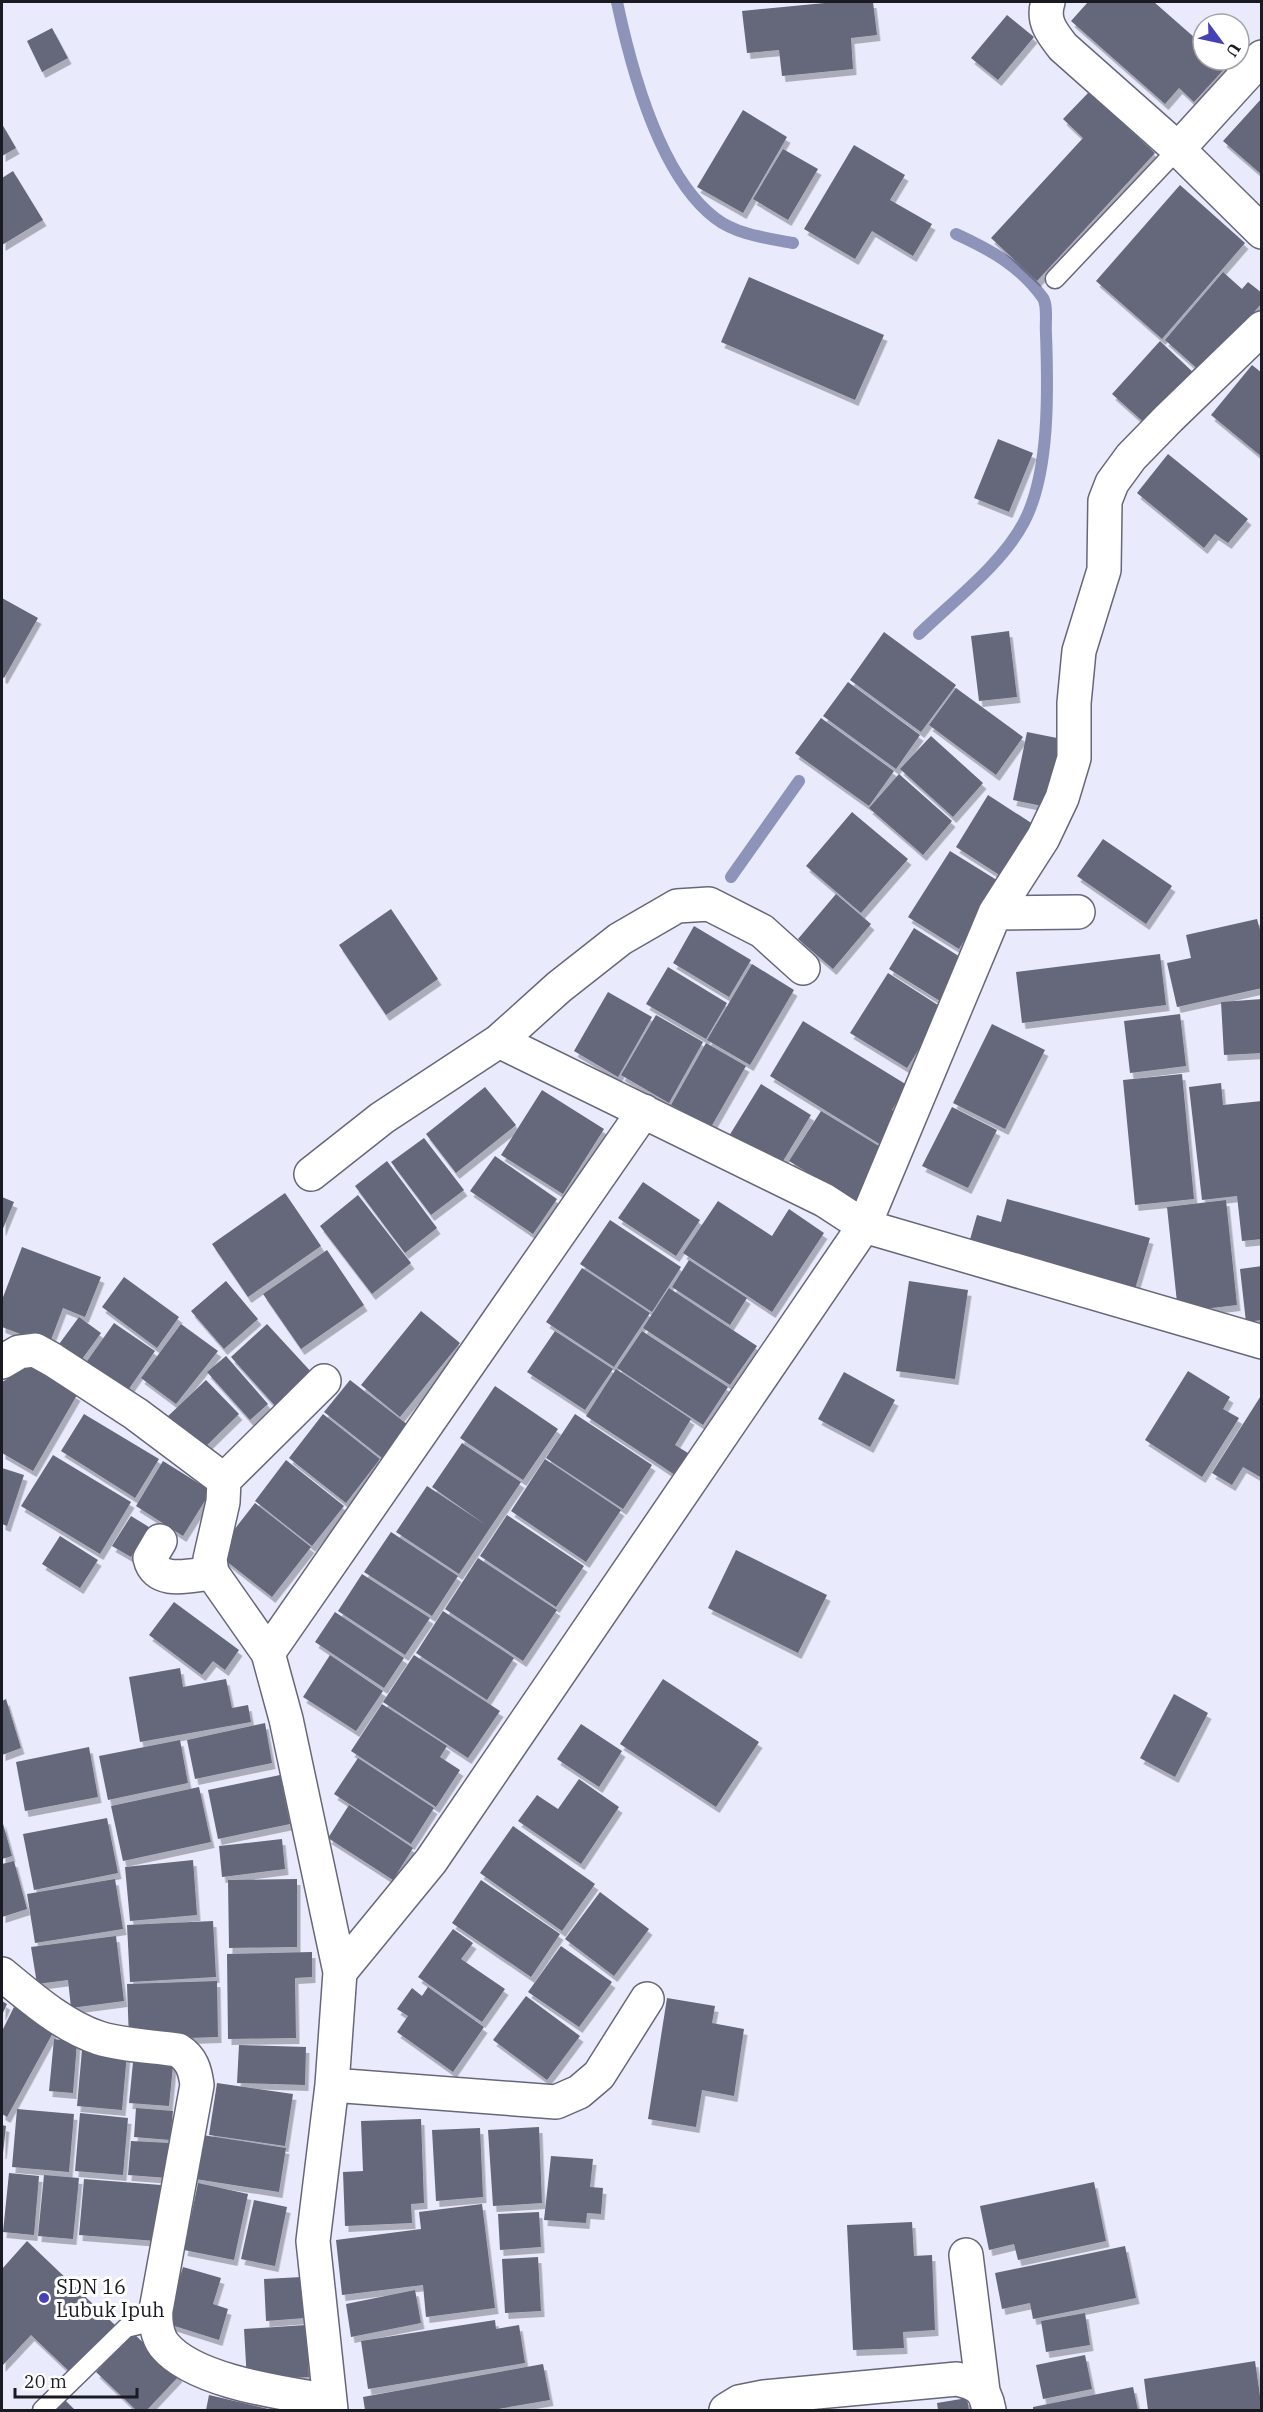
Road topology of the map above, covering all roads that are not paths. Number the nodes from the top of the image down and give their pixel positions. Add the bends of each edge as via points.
1 (1048, 2) edge
2 (1262, 57) edge
3 (1178, 149) junction
4 (1262, 232) edge
5 (1055, 279) dead end
6 (1262, 328) edge
7 (1077, 912) dead end
8 (995, 913) junction
9 (803, 968) dead end
10 (499, 1041) junction
11 (644, 1111) junction
12 (311, 1174) dead end
13 (864, 1226) junction
14 (1262, 1342) edge
15 (2, 1362) edge
16 (324, 1381) dead end
17 (224, 1480) junction
18 (160, 1540) dead end
19 (212, 1573) junction
20 (268, 1653) junction
21 (340, 1972) junction
22 (2, 1974) edge
23 (647, 1999) dead end
24 (332, 2085) junction
25 (966, 2255) dead end
26 (155, 2320) junction
27 (986, 2401) edge
28 (330, 2406) edge
29 (42, 2410) edge
30 (726, 2410) edge

1 - 3 street via 1044,14 1063,47
2 - 3 street
3 - 4 street
3 - 5 lane
6 - 8 street via 1131,457 1112,483 1106,501 1104,570 1078,651 1074,758 1062,798 1043,838
7 - 8 street
8 - 13 street
9 - 10 street via 762,931 709,904 677,906 620,939
10 - 11 street
10 - 12 street via 382,1118
11 - 13 street via 824,1200
11 - 20 street
13 - 14 street
13 - 21 street via 431,1861
15 - 17 street via 19,1352 35,1350 136,1414
16 - 17 street
17 - 19 street via 210,1559
18 - 19 street via 150,1558 158,1574 167,1577
19 - 20 street
20 - 21 street via 286,1719
21 - 24 street
22 - 26 street via 81,2031 101,2039 178,2050 188,2056 195,2070 197,2085
23 - 24 street via 599,2075 579,2092 555,2102
24 - 28 street via 313,2241
25 - 27 street
26 - 28 street via 163,2344 193,2368
26 - 29 lane via 126,2328
27 - 30 street via 974,2383 957,2379 764,2397 740,2402

